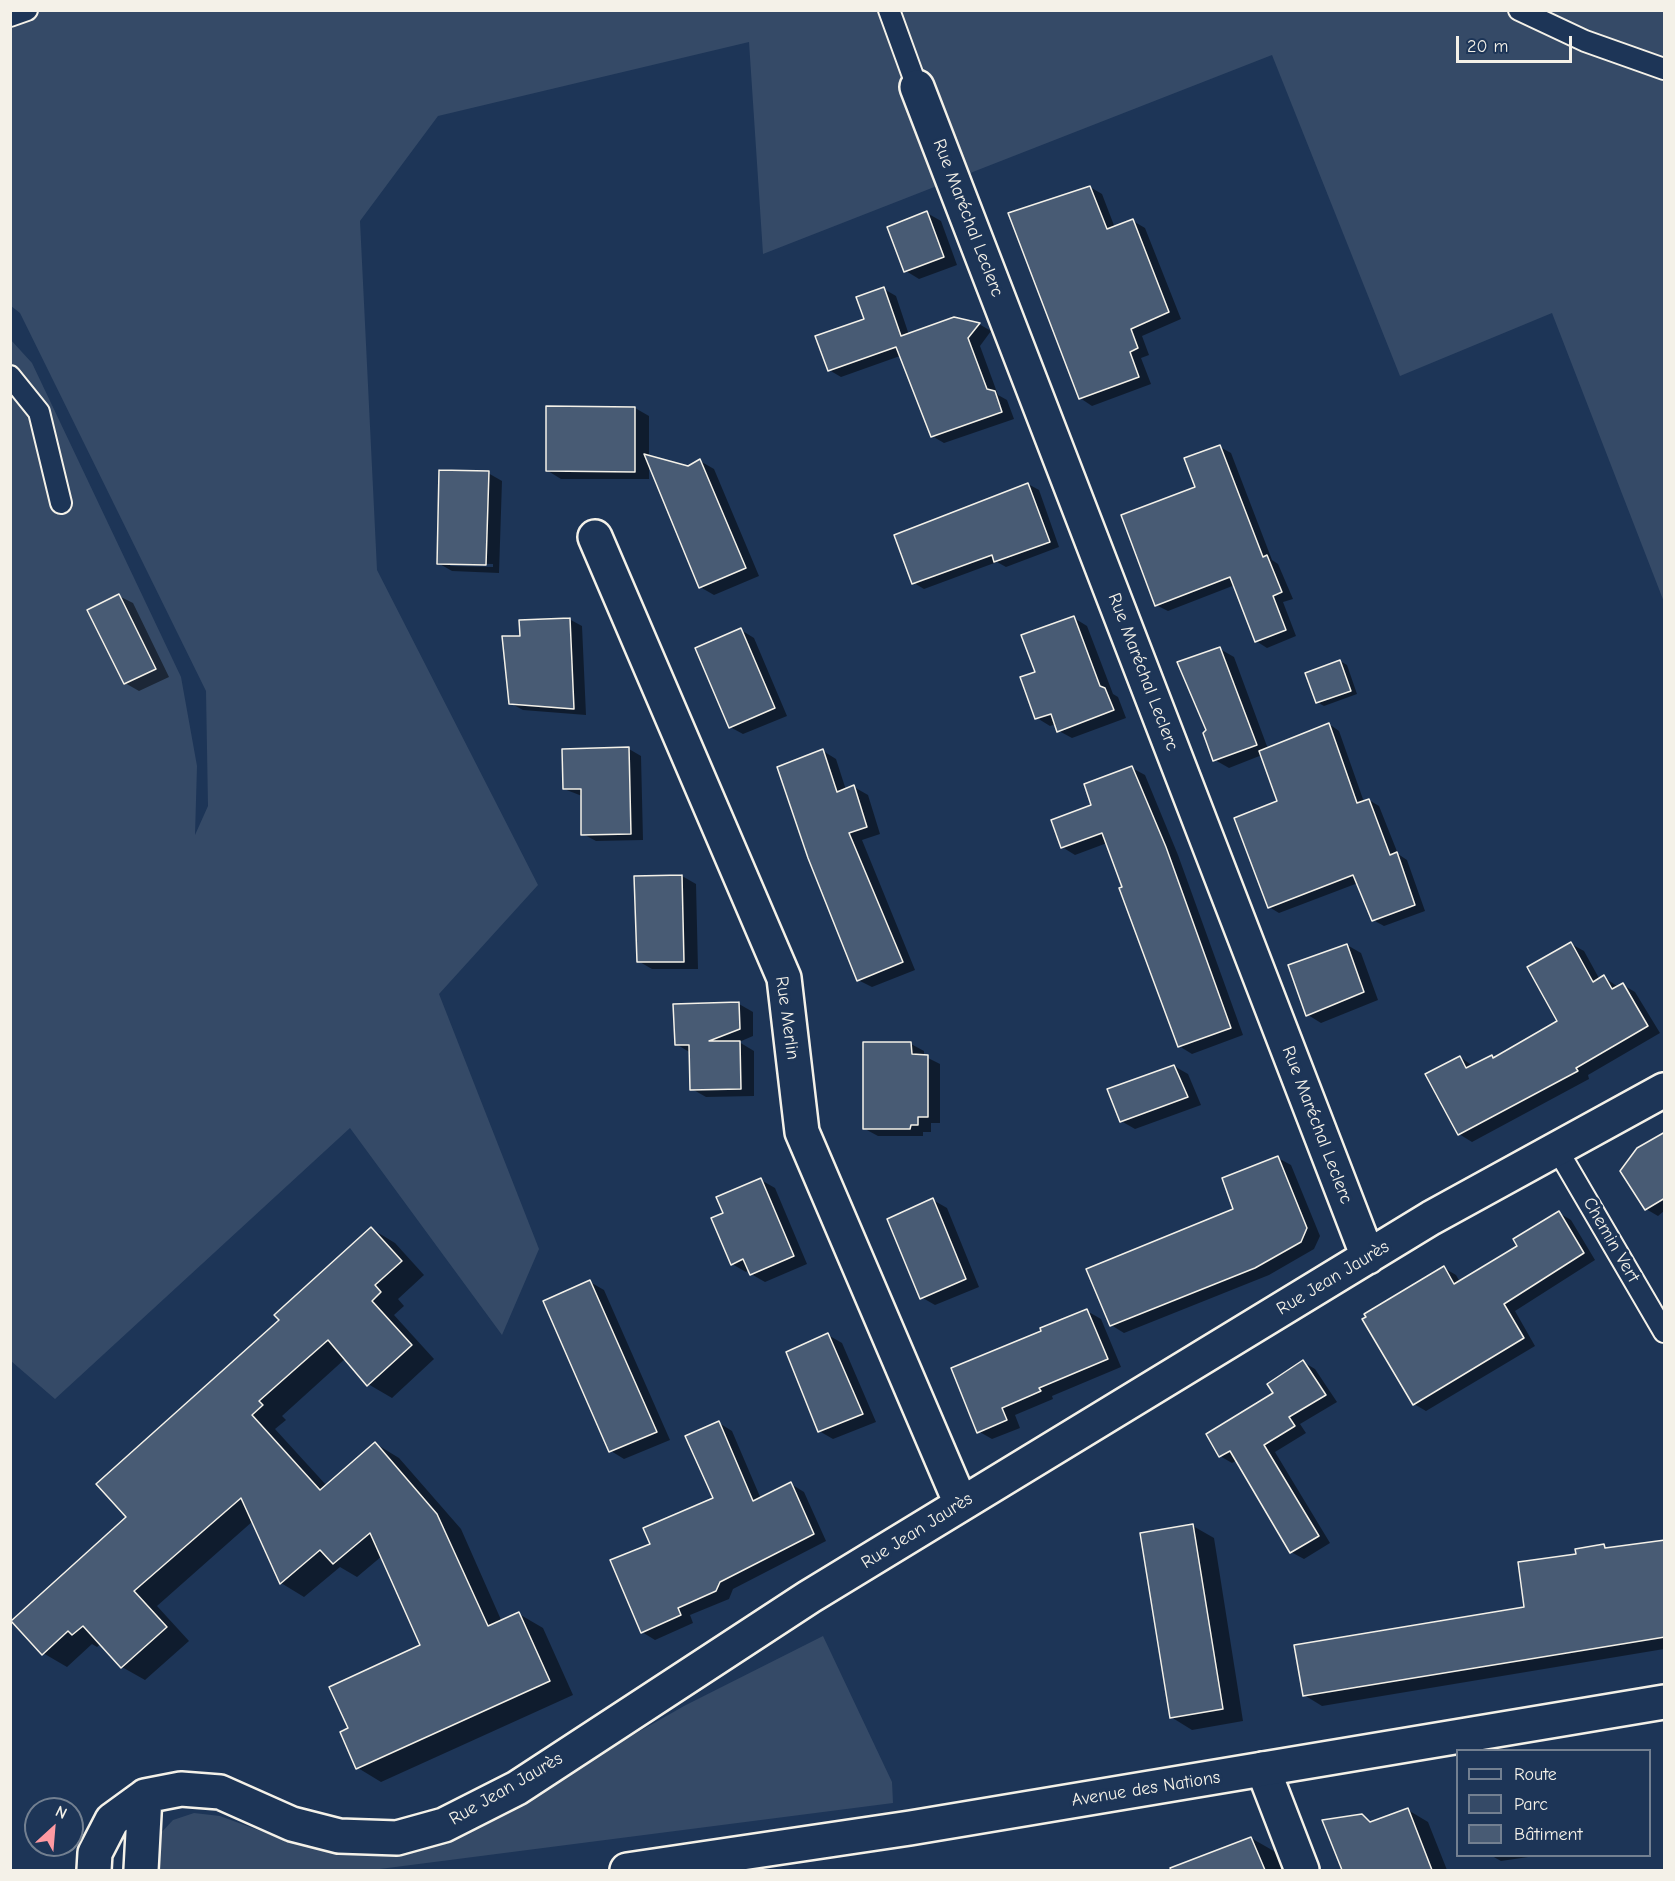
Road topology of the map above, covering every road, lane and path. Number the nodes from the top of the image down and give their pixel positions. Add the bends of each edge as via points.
1 (27, 10) edge
2 (889, 10) edge
3 (1519, 10) edge
4 (10, 16) edge
5 (1665, 69) edge
6 (917, 87) joint
7 (10, 376) edge
8 (61, 503) dead end
9 (595, 537) dead end
10 (1665, 1090) edge
11 (1557, 1149) junction
12 (1368, 1257) junction
13 (1665, 1332) edge
14 (961, 1504) junction
15 (1665, 1702) edge
16 (1263, 1769) junction
17 (145, 1796) junction
18 (94, 1870) edge
19 (141, 1870) edge
20 (627, 1870) edge
21 (1302, 1870) edge

1 - 4 lane
2 - 6 lane
3 - 5 lane via 1585,41
6 - 12 street, Rue Maréchal Leclerc
7 - 8 lane via 39,412
9 - 14 street, Rue Merlin via 784,978 802,1132
10 - 11 street, Rue Jean Jaurès
11 - 12 street, Rue Jean Jaurès
11 - 13 lane, Chemin Vert
12 - 14 street, Rue Jean Jaurès
14 - 17 street, Rue Jean Jaurès via 809,1597 517,1788 444,1825 397,1838 339,1836 292,1824 220,1792 181,1789
15 - 16 street, Avenue des Nations
16 - 20 street, Avenue des Nations
16 - 21 street
17 - 18 street, Rue Jean Jaurès via 112,1820 95,1852
17 - 19 street

